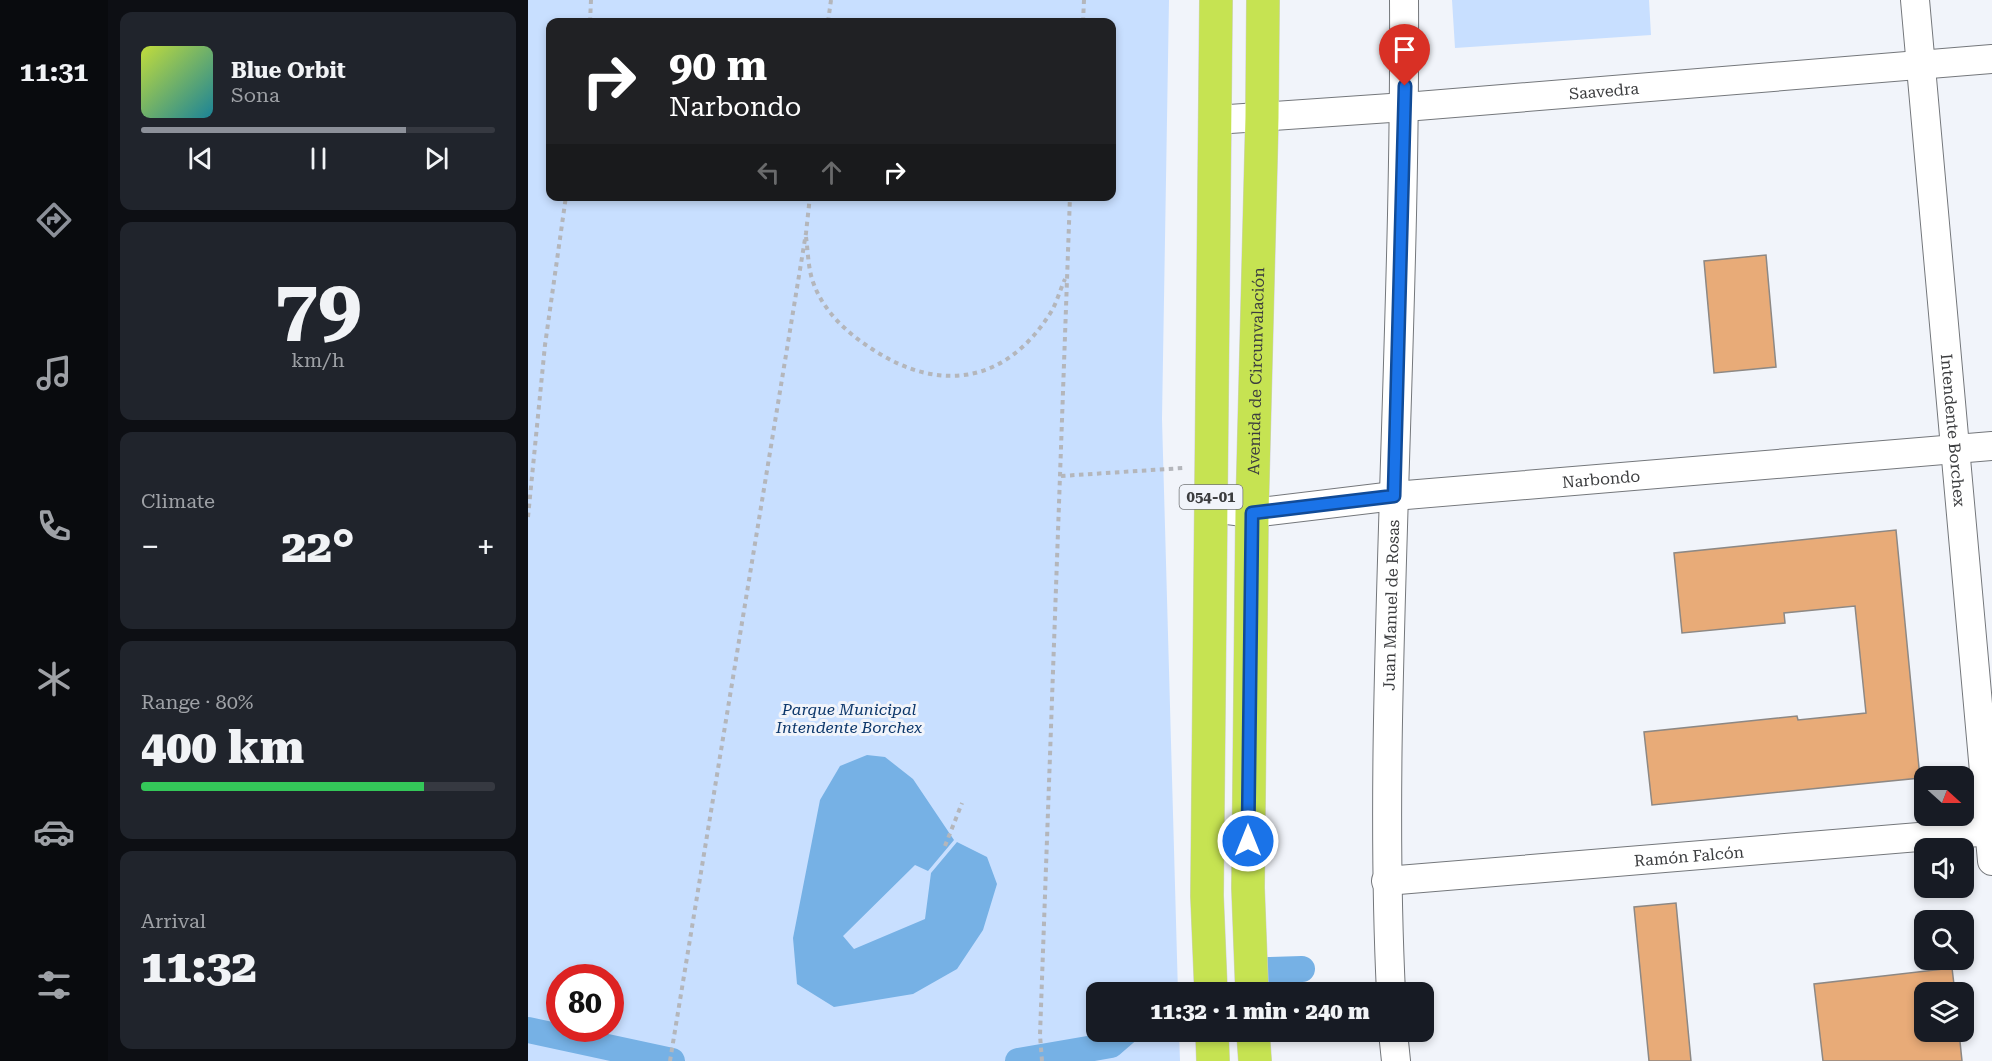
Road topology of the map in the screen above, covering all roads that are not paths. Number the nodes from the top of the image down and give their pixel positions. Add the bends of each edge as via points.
1 (1216, 0) edge
2 (1263, 0) edge
3 (1404, 0) edge
4 (1915, 0) edge
5 (1992, 59) edge
6 (1921, 65) junction
7 (1405, 108) junction
8 (1262, 117) junction
9 (1215, 120) junction
10 (1992, 446) edge
11 (1956, 450) junction
12 (1394, 496) junction
13 (1210, 508) junction
14 (1252, 513) junction
15 (1991, 831) edge
16 (1992, 861) edge
17 (1386, 881) junction
18 (1210, 982) edge
19 (1252, 982) edge
20 (1391, 982) edge
21 (1212, 1042) edge
22 (1254, 1042) edge
23 (1394, 1042) edge
24 (1213, 1061) edge
25 (1255, 1061) edge
26 (1396, 1061) edge

1 - 9 highway, 054-01
2 - 8 highway, Avenida de Circunvalación / 054-01
3 - 7 street, Juan Manuel de Rosas
4 - 6 street, Intendente Borchex
5 - 6 street, Saavedra
6 - 7 street, Saavedra
6 - 11 street, Intendente Borchex
7 - 8 street, Saavedra
7 - 12 street, Juan Manuel de Rosas
8 - 9 street, Saavedra
8 - 14 highway, Avenida de Circunvalación / 054-01
9 - 13 highway, 054-01
10 - 11 street, Narbondo
11 - 12 street, Narbondo
11 - 15 street, Intendente Borchex
12 - 14 street, Narbondo
12 - 17 street, Juan Manuel de Rosas via 1387,675
13 - 14 street, Narbondo
13 - 18 highway, 054-01
14 - 19 highway, Avenida de Circunvalación / 054-01 via 1248,888
15 - 16 street, Intendente Borchex
15 - 17 street, Ramón Falcón
17 - 20 street, Juan Manuel de Rosas
21 - 24 highway
22 - 25 highway
23 - 26 street

